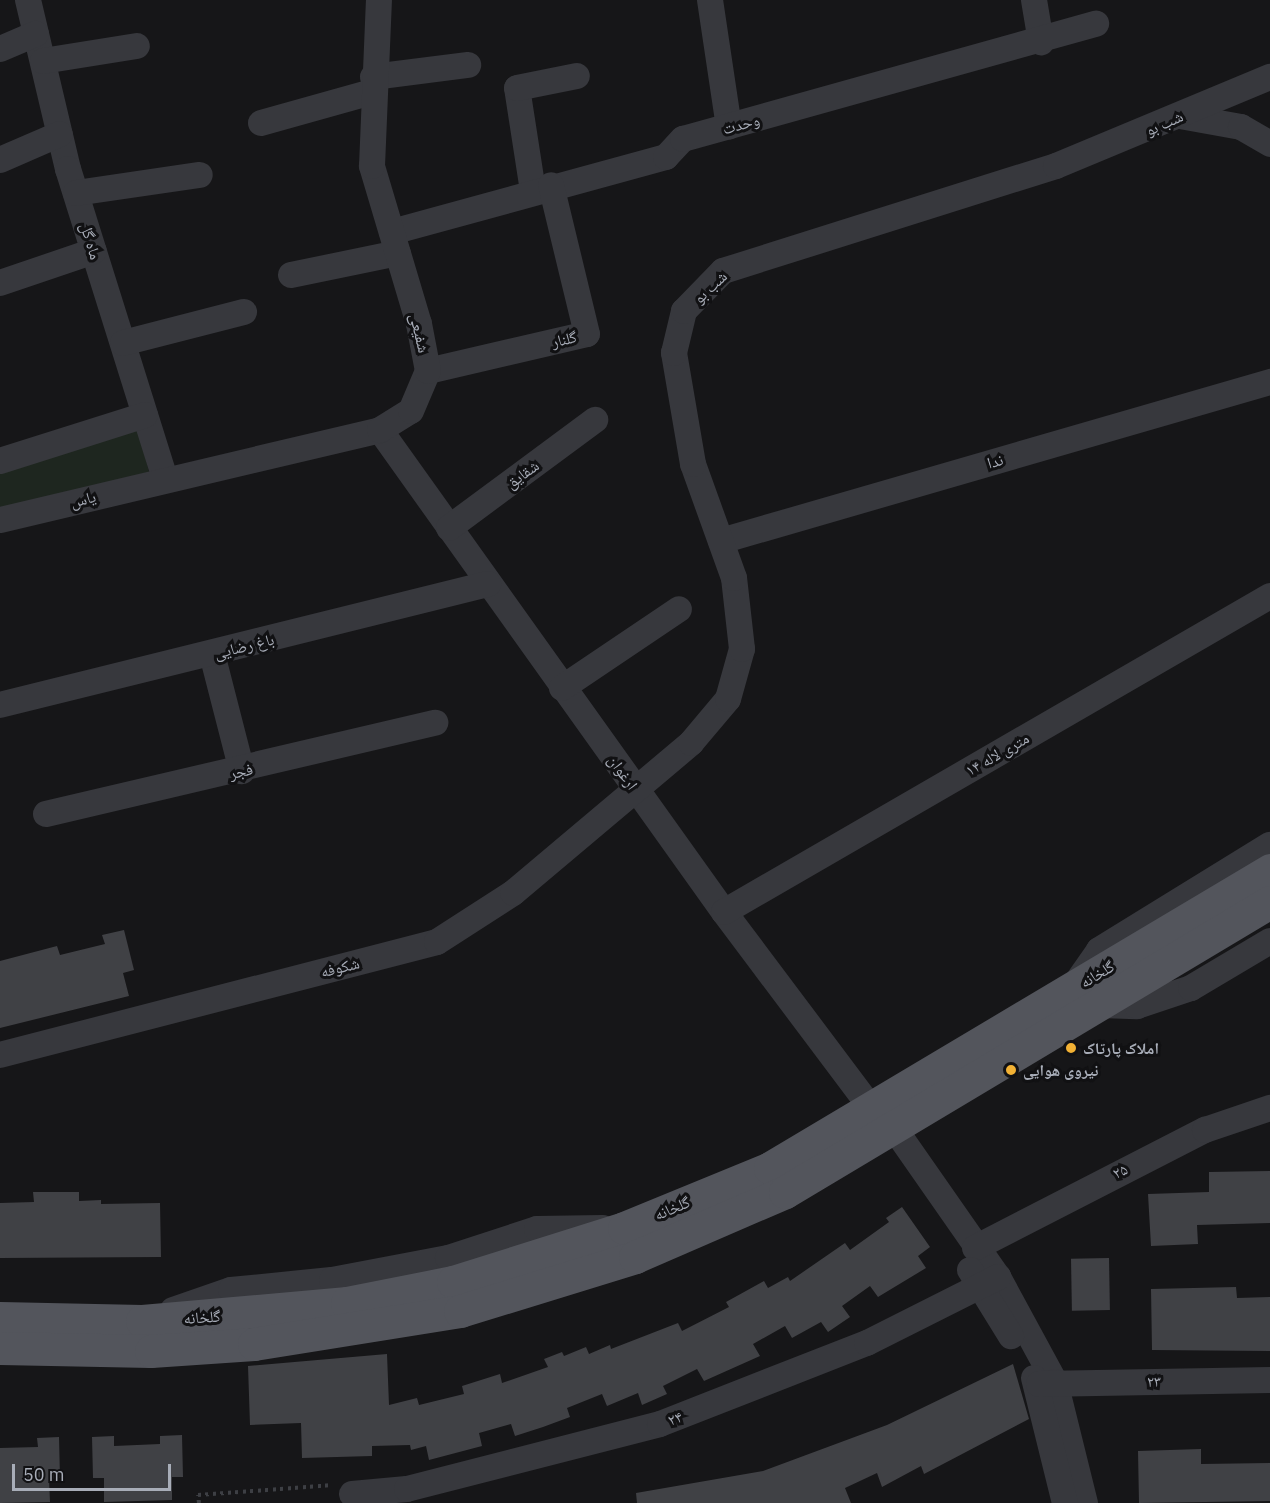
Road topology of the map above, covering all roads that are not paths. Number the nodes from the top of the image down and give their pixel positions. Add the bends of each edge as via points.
1 (28, 0) edge
2 (379, 0) edge
3 (710, 0) edge
4 (1034, 0) edge
5 (1096, 24) dead end
6 (36, 34) junction
7 (1041, 42) junction
8 (137, 46) dead end
9 (0, 49) edge
10 (43, 61) junction
11 (468, 65) dead end
12 (577, 76) dead end
13 (1270, 77) edge
14 (372, 84) junction
15 (1180, 116) junction
16 (261, 123) dead end
17 (729, 127) junction
18 (60, 134) junction
19 (1270, 144) edge
20 (0, 160) edge
21 (200, 175) dead end
22 (542, 188) junction
23 (76, 193) junction
24 (395, 243) junction
25 (94, 251) junction
26 (291, 275) dead end
27 (0, 283) edge
28 (244, 312) dead end
29 (123, 343) junction
30 (428, 371) junction
31 (1270, 382) edge
32 (145, 415) junction
33 (595, 420) dead end
34 (380, 430) junction
35 (0, 461) edge
36 (165, 478) junction
37 (0, 520) edge
38 (449, 528) junction
39 (721, 541) junction
40 (489, 584) junction
41 (1270, 596) edge
42 (679, 609) dead end
43 (212, 654) junction
44 (562, 688) junction
45 (0, 705) edge
46 (435, 723) dead end
47 (242, 771) junction
48 (637, 791) junction
49 (46, 814) dead end
50 (1270, 845) edge
51 (1270, 870) edge
52 (1270, 903) edge
53 (724, 912) junction
54 (1270, 940) edge
55 (1072, 988) junction
56 (1101, 1005) junction
57 (0, 1055) edge
58 (1270, 1108) edge
59 (883, 1124) junction
60 (975, 1248) junction
61 (988, 1281) junction
62 (0, 1318) edge
63 (0, 1348) edge
64 (1270, 1380) edge
65 (1046, 1383) junction
66 (357, 1493) road end
67 (1065, 1503) edge
68 (1085, 1503) edge

1 - 6 street, ماه گل
2 - 14 street, شفیعی
3 - 17 street
4 - 7 street
5 - 7 street, وحدت
6 - 9 street
6 - 10 street, ماه گل
7 - 17 street, وحدت
8 - 10 street
10 - 18 street, ماه گل
11 - 14 street
12 - 22 street via 517,88
13 - 15 street, شب بو
14 - 16 street
14 - 24 street, شفیعی via 372,166
15 - 19 street via 1241,127
15 - 39 street, شب بو via 1056,166 723,271 684,311 674,353 693,464
17 - 22 street, وحدت via 683,140 666,157
18 - 20 street
18 - 23 street, ماه گل
21 - 23 street
22 - 24 street, وحدت
22 - 30 street, گلنار via 587,334
23 - 25 street, ماه گل
24 - 26 street, وحدت
24 - 30 street, شفیعی
25 - 27 street
25 - 29 street, ماه گل
28 - 29 street
29 - 32 street, ماه گل
30 - 34 street, شفیعی via 411,411
31 - 39 street, ندا
32 - 35 street
32 - 36 street, ماه گل
33 - 38 street, شقایق
34 - 36 street, شفیعی
34 - 38 street, ارغوان
36 - 37 street, یاس
38 - 40 street, ارغوان
39 - 48 street, شب بو via 734,578 742,649 729,699 691,743
40 - 43 street, باغ رضایی
40 - 44 street, ارغوان
41 - 53 street, ۱۴ متری لاله
42 - 44 street
43 - 45 street, باغ رضایی
43 - 47 street
44 - 48 street, ارغوان
46 - 47 street, فجر
47 - 49 street, فجر
48 - 53 street, ارغوان
48 - 57 street, شکوفه via 513,893 437,942
50 - 55 street via 1099,950
51 - 55 main road, گلخانه
52 - 56 main road, گلخانه
53 - 59 street, ارغوان
54 - 56 street via 1191,988 1137,1006
55 - 59 main road, گلخانه
56 - 59 main road, گلخانه
58 - 60 street, ۲۵ via 1205,1130
59 - 60 street
59 - 61 street
59 - 62 main road, گلخانه via 624,1228 453,1282 347,1303 142,1321
59 - 63 main road, گلخانه via 785,1192 634,1257 460,1311 254,1344 151,1351
60 - 61 street
61 - 65 street
61 - 66 street, ۲۴ via 867,1343 660,1424 407,1489
64 - 65 street, ۲۳
65 - 67 street
65 - 68 street

